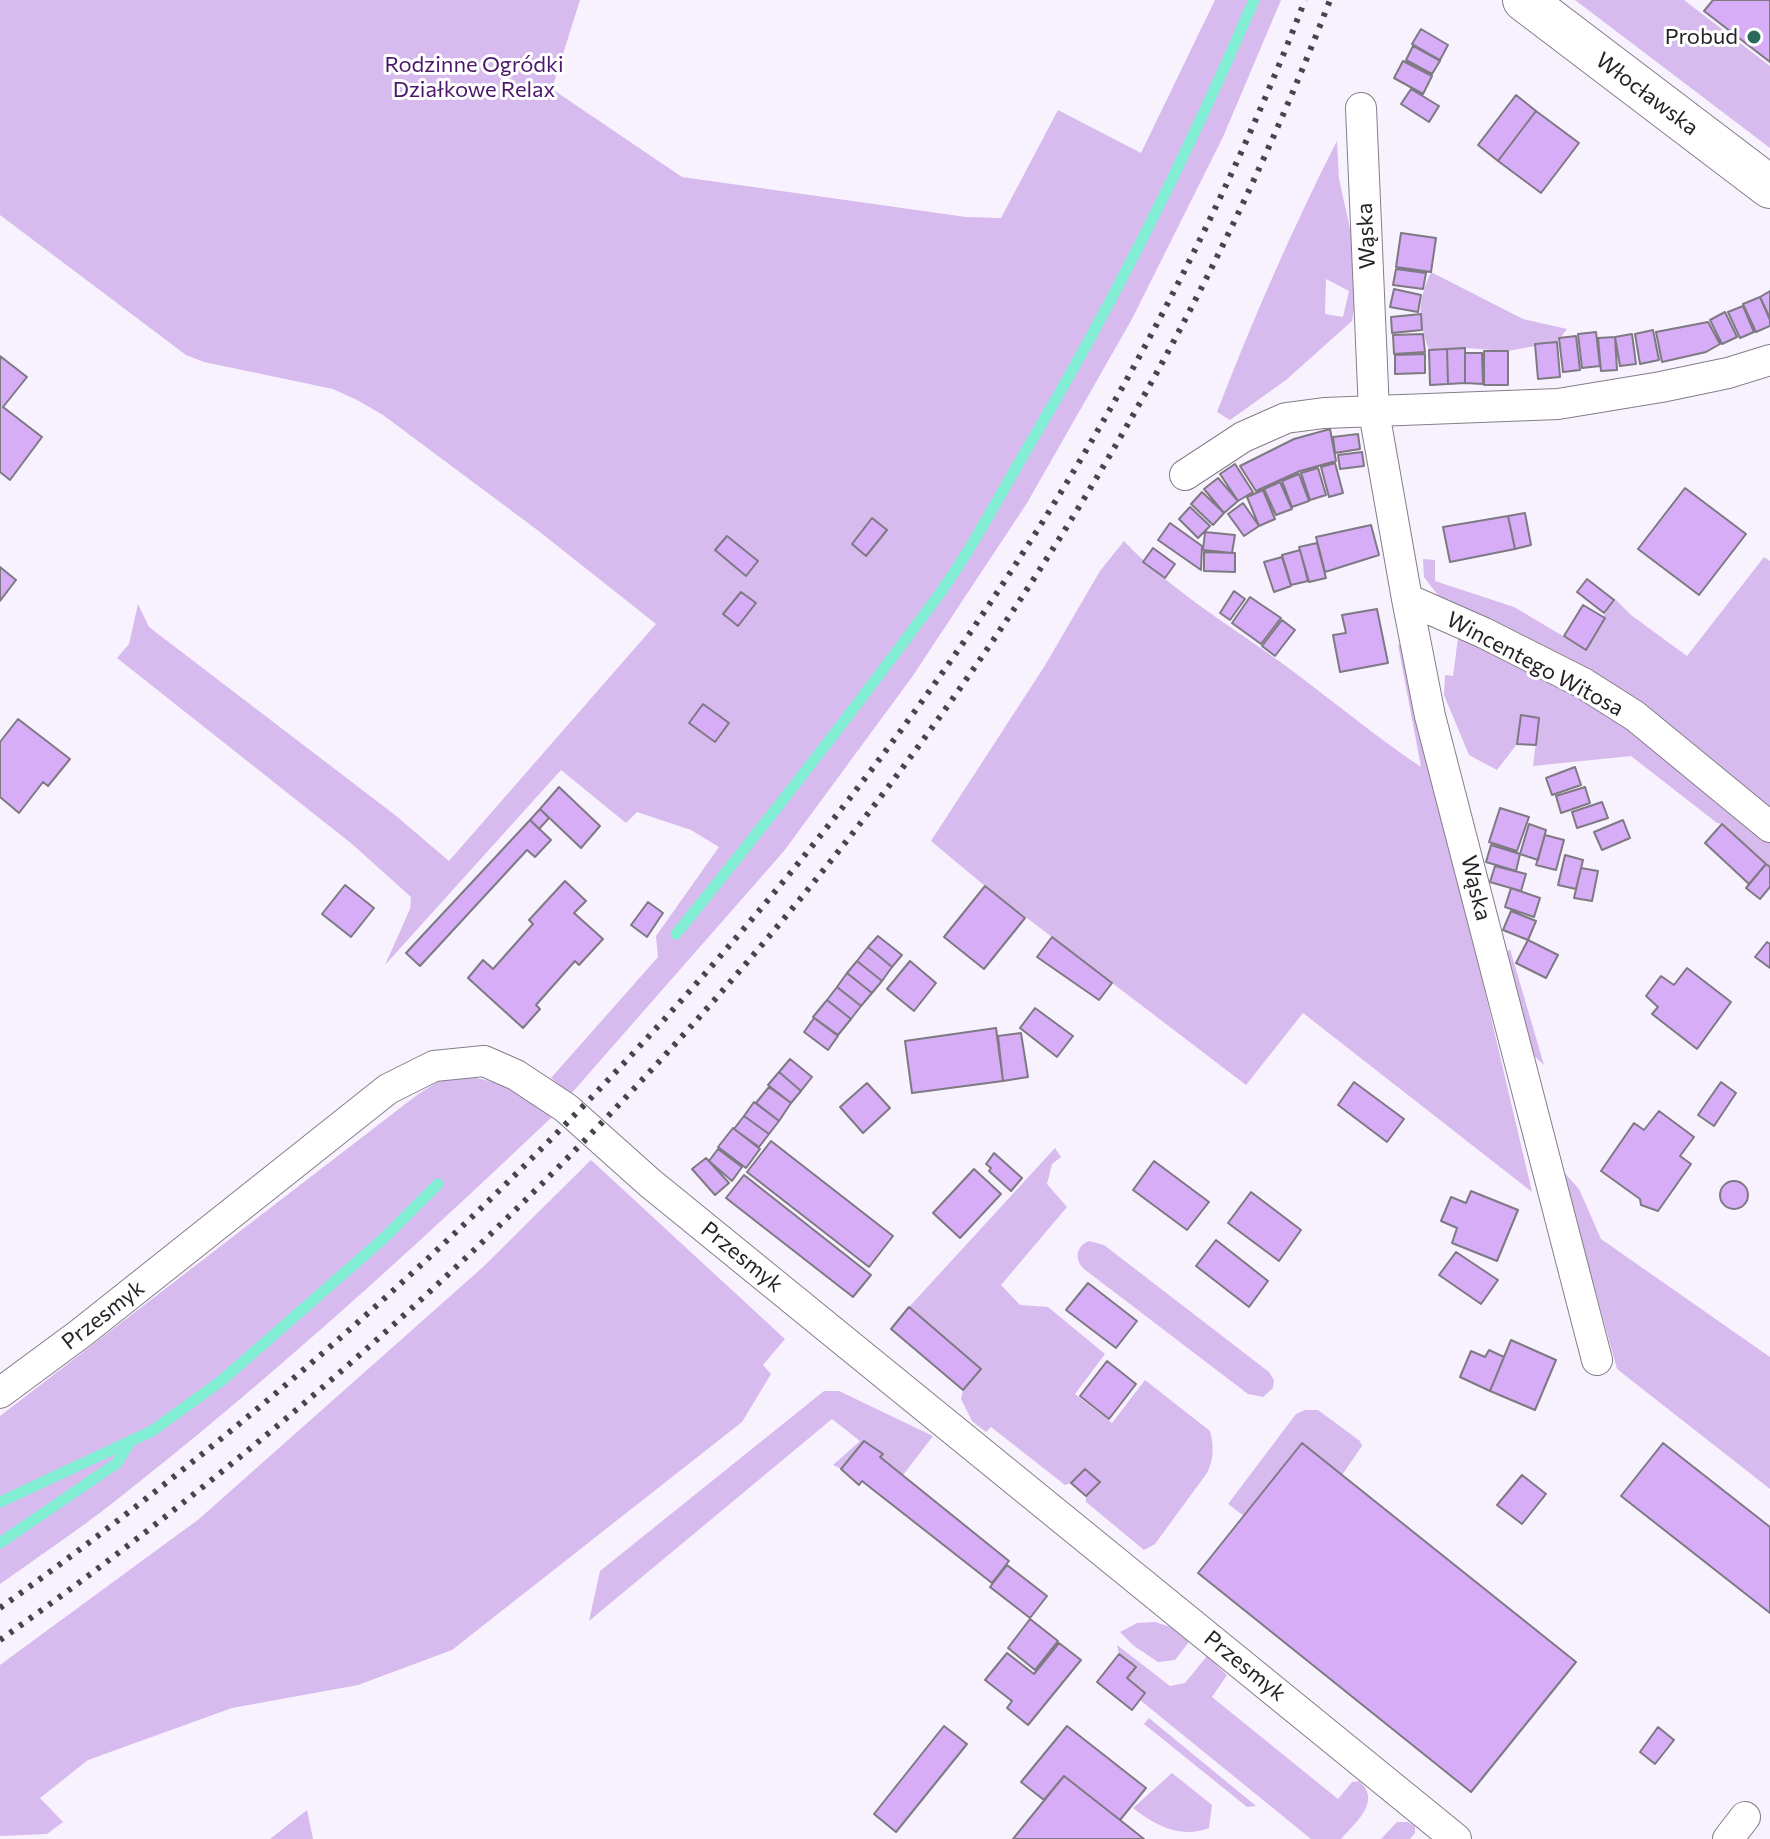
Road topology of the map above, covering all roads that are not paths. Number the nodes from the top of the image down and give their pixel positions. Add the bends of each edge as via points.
1 (1524, 0) edge
2 (1361, 108) dead end
3 (1770, 187) edge
4 (1770, 360) edge
5 (1374, 412) junction
6 (1185, 475) dead end
7 (1407, 599) junction
8 (1770, 827) edge
9 (1597, 1360) dead end
10 (0, 1393) edge
11 (1456, 1839) edge

1 - 3 street, Włocławska
2 - 5 street, Wąska
4 - 5 street via 1594,400
5 - 6 street via 1286,418 1243,437
5 - 7 street, Wąska
7 - 8 street, Wincentego Witosa via 1583,683 1635,716
7 - 9 street, Wąska via 1430,716
10 - 11 street, Przesmyk via 388,1089 434,1066 484,1061 566,1108 687,1213

